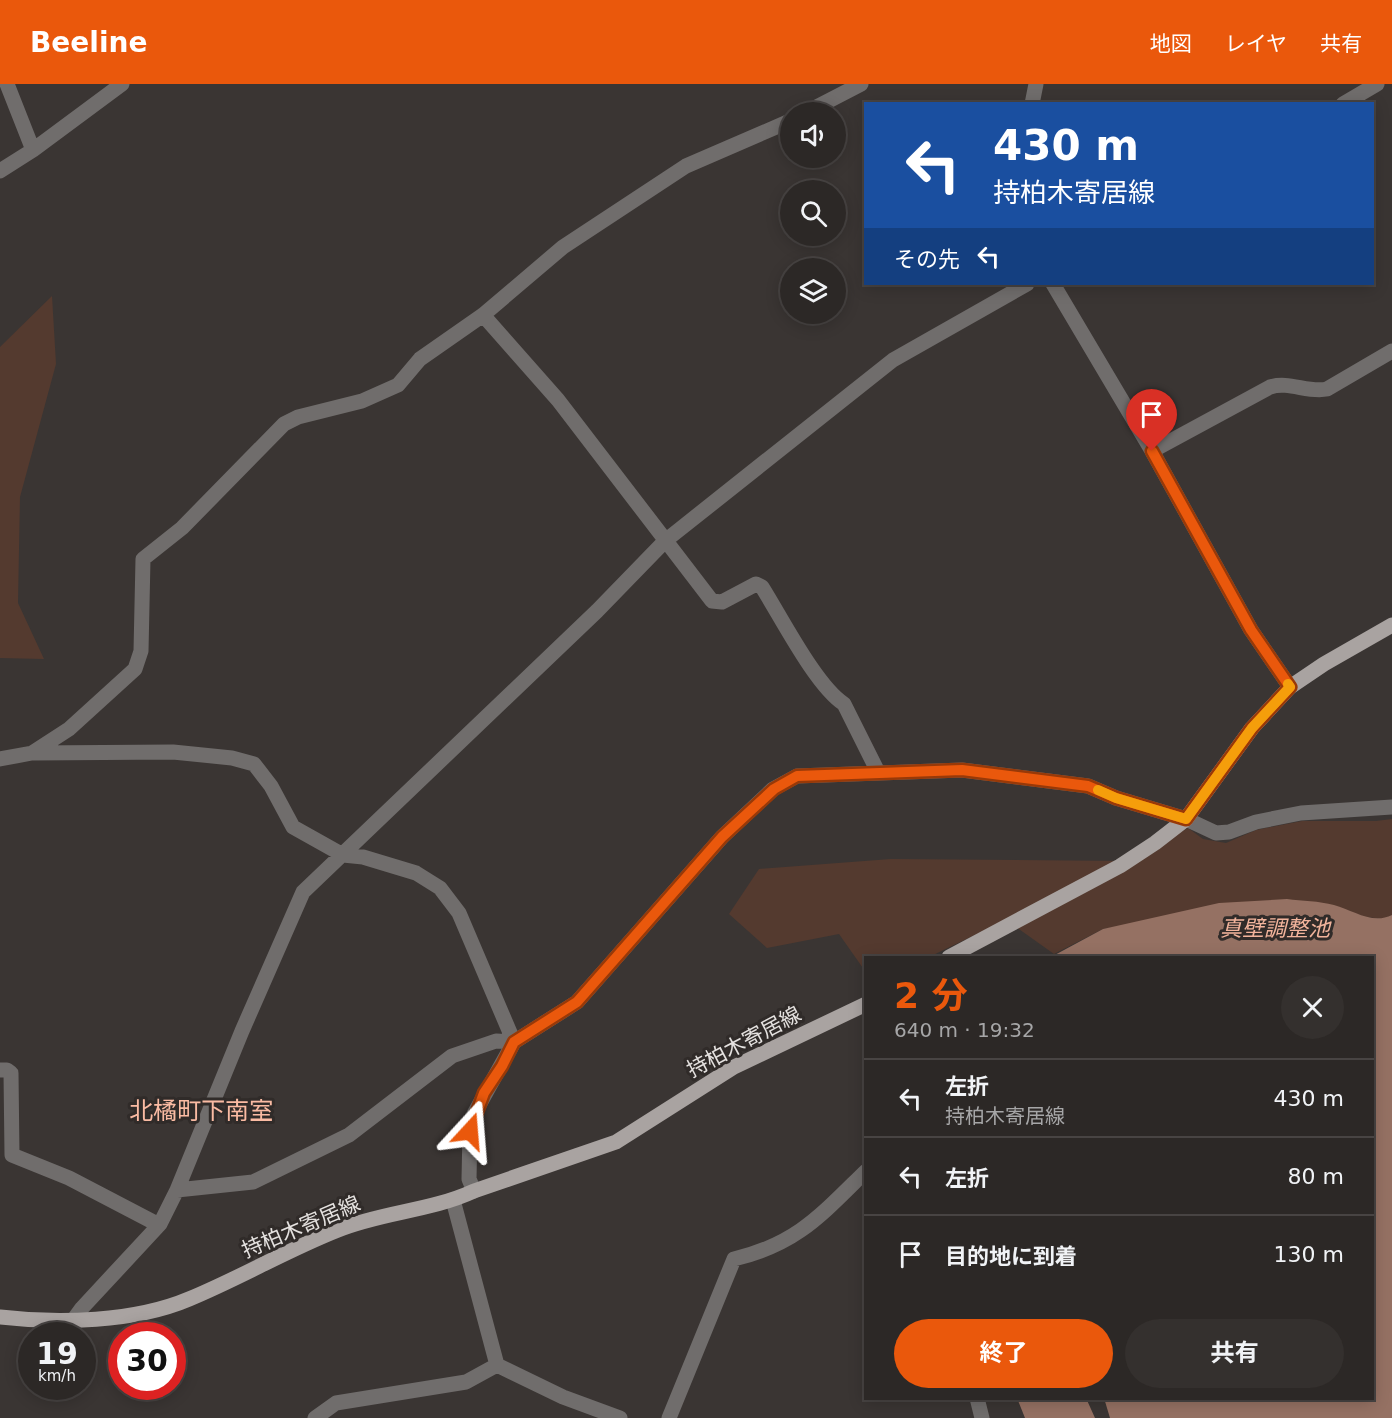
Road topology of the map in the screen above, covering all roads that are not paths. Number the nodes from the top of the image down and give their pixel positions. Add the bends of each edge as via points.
1 (7, 84) edge
2 (122, 84) edge
3 (861, 84) edge
4 (1036, 84) edge
5 (1377, 84) edge
6 (826, 102) edge
7 (1032, 102) edge
8 (1346, 102) edge
9 (780, 125) edge
10 (33, 150) junction
11 (3, 166) edge
12 (1024, 285) edge
13 (1054, 285) edge
14 (483, 315) junction
15 (1392, 351) edge
16 (1152, 451) junction
17 (665, 541) junction
18 (1392, 625) edge
19 (1290, 687) junction
20 (32, 753) junction
21 (0, 759) edge
22 (878, 772) junction
23 (1392, 807) edge
24 (1186, 819) junction
25 (343, 855) junction
26 (951, 956) edge
27 (864, 1005) edge
28 (514, 1042) junction
29 (0, 1070) edge
30 (864, 1173) edge
31 (177, 1190) junction
32 (474, 1191) junction
33 (453, 1200) junction
34 (159, 1225) junction
35 (0, 1317) edge
36 (74, 1319) junction
37 (497, 1365) junction
38 (978, 1400) edge
39 (315, 1418) edge
40 (620, 1418) edge
41 (669, 1418) edge
42 (982, 1418) edge

1 - 10 street
2 - 10 street
3 - 6 street
4 - 7 street
5 - 8 street
9 - 14 street via 686,166 563,247
10 - 11 street
12 - 17 street via 893,360
13 - 16 street
14 - 17 street via 558,400
14 - 20 street via 420,359 398,385 362,401 284,424 182,528 143,559 141,651 135,669 69,729
15 - 16 street via 1327,389 1270,387
16 - 19 street via 1251,630
17 - 22 street via 711,601 722,602 756,584 762,587 811,664 835,698 844,704
17 - 25 street
18 - 19 main road
19 - 24 main road via 1252,728
20 - 21 street
20 - 25 street via 173,752 254,764 293,827
22 - 24 street via 962,770 1088,786
22 - 28 street via 797,776 774,789 722,837 577,1002
23 - 24 street via 1301,813 1223,832 1204,829
24 - 26 main road via 1120,866
25 - 28 street via 416,873 440,888 459,913
25 - 31 street via 303,892
27 - 32 main road, 持柏木寄居線 via 734,1066 616,1142
28 - 31 street via 496,1041 452,1056 349,1135 254,1182
28 - 32 street via 474,1114 469,1179
29 - 34 street via 11,1073 12,1155 69,1178
30 - 41 street via 813,1224 762,1252 734,1258
31 - 34 street
32 - 33 main road, 持柏木寄居線
33 - 36 main road, 持柏木寄居線 via 339,1229 188,1300 145,1312
33 - 37 street
34 - 36 street
35 - 36 main road, 持柏木寄居線 via 36,1321
37 - 39 street via 466,1382 336,1403
37 - 40 street via 563,1397
38 - 42 street

